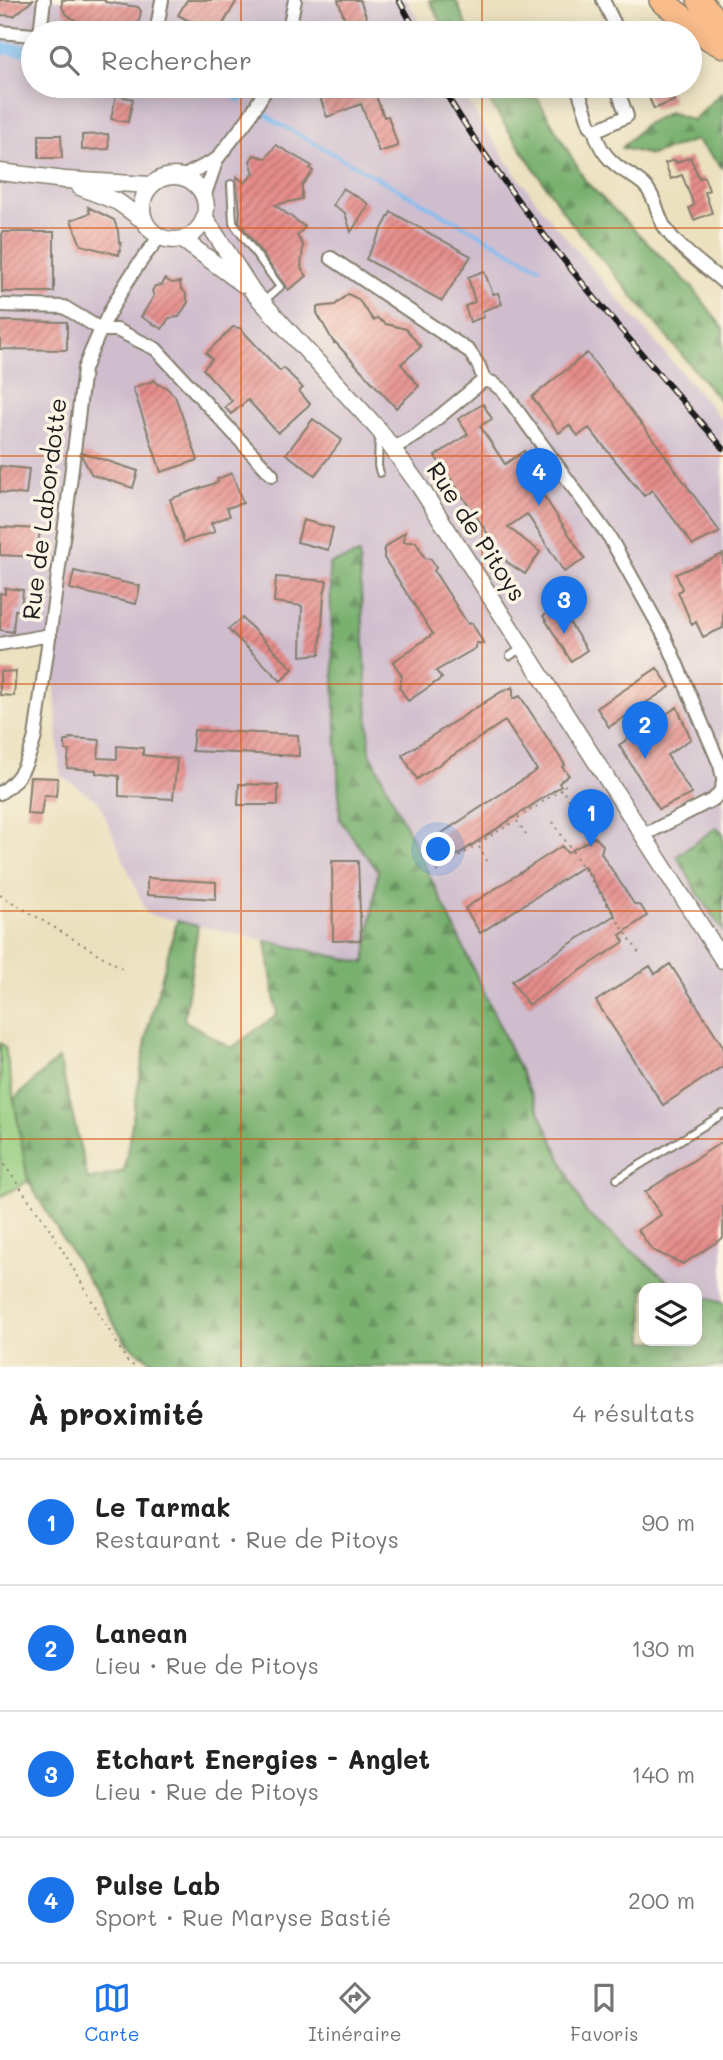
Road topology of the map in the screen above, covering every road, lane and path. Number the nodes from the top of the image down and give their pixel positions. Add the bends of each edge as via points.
1 (44, 0) edge
2 (162, 0) edge
3 (295, 0) edge
4 (603, 0) edge
5 (661, 0) edge
6 (699, 0) edge
7 (41, 21) edge
8 (158, 21) edge
9 (291, 21) edge
10 (613, 21) edge
11 (687, 21) edge
12 (723, 23) edge
13 (0, 32) edge
14 (21, 33) edge
15 (702, 33) edge
16 (723, 46) edge
17 (261, 98) edge
18 (581, 98) edge
19 (620, 98) edge
20 (594, 129) junction
21 (217, 159) junction
22 (0, 172) edge
23 (181, 177) junction
24 (65, 180) junction
25 (231, 184) dead end
26 (151, 185) junction
27 (204, 197) junction
28 (205, 219) junction
29 (143, 220) junction
30 (159, 237) junction
31 (183, 240) junction
32 (331, 258) dead end
33 (723, 282) edge
34 (258, 297) junction
35 (0, 306) edge
36 (102, 330) junction
37 (484, 380) junction
38 (379, 430) junction
39 (393, 448) junction
40 (380, 472) dead end
41 (272, 475) dead end
42 (50, 635) junction
43 (0, 644) edge
44 (561, 779) dead end
45 (723, 780) edge
46 (562, 789) junction
47 (0, 793) edge
48 (542, 802) dead end
49 (537, 806) dead end
50 (575, 808) dead end
51 (513, 822) dead end
52 (553, 822) dead end
53 (644, 835) junction
54 (528, 837) dead end
55 (478, 848) junction
56 (488, 863) dead end
57 (436, 872) dead end
58 (0, 895) edge
59 (641, 956) dead end
60 (723, 960) edge
61 (125, 970) dead end
62 (723, 1114) edge
63 (0, 1159) edge
64 (617, 1180) dead end
65 (135, 1367) edge

1 - 7 street
2 - 8 street
3 - 9 street
4 - 10 street
5 - 11 highway
6 - 12 highway
13 - 14 street
15 - 16 highway
17 - 21 street
18 - 20 street
19 - 20 street via 627,116
20 - 33 street via 605,155 645,185 671,236
21 - 23 street
21 - 27 street
22 - 24 street
23 - 26 street via 166,177
23 - 27 street via 191,181
24 - 26 street
24 - 29 street via 118,202
25 - 34 lane via 233,223 280,287
26 - 29 street via 142,201
27 - 28 street
28 - 31 street
28 - 34 street
29 - 30 street
30 - 31 street
30 - 36 street, Rue de Labordotte
31 - 34 street
32 - 37 street via 470,351
34 - 38 street, Rue de Pitoys
35 - 36 street via 64,307
36 - 41 street via 117,330 156,349
36 - 42 street, Rue de Labordotte via 84,369
37 - 39 street via 417,435
37 - 45 street via 503,391 610,538 665,637
38 - 39 street, Rue de Pitoys
38 - 40 lane
39 - 53 street, Rue de Pitoys via 517,651
42 - 43 street
42 - 47 street, Rue de Labordotte via 28,763 12,786
44 - 46 path
45 - 53 street via 714,799
46 - 48 path
46 - 50 path
49 - 54 path via 517,820
51 - 55 path
52 - 59 path
53 - 60 street, Rue de Pitoys
55 - 56 path
55 - 57 path
58 - 61 path
62 - 64 lane
63 - 65 path via 52,1232

